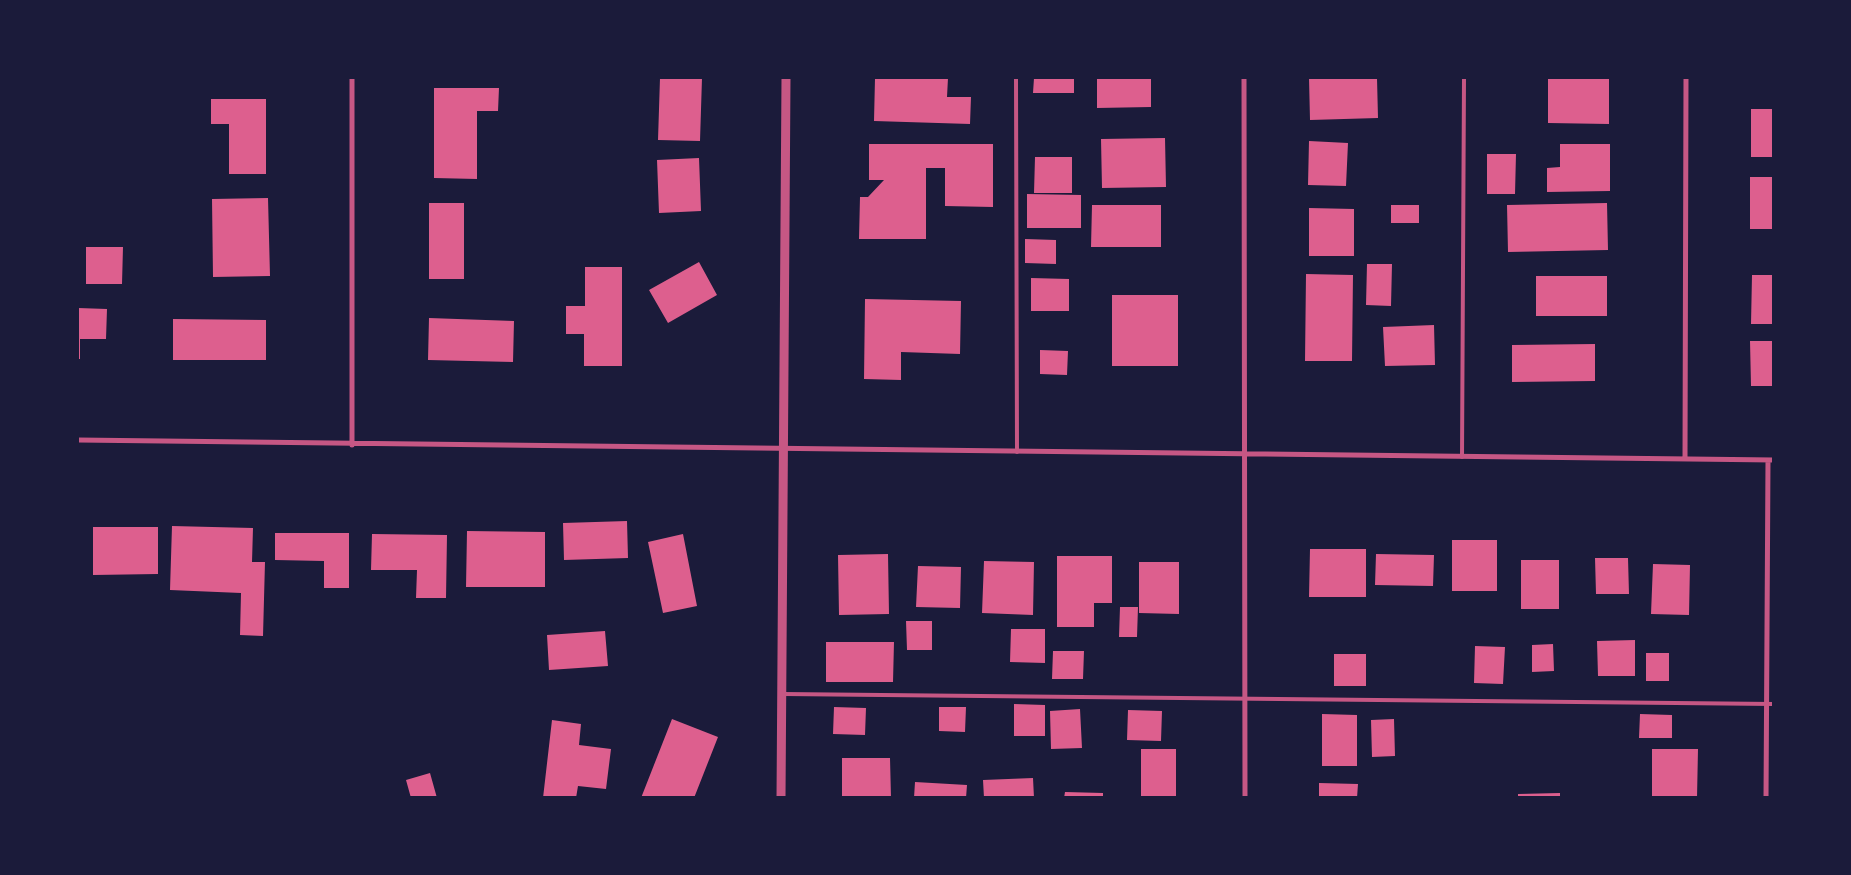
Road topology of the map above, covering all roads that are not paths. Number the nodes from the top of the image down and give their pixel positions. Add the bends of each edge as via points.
1 (352, 78) edge
2 (786, 78) edge
3 (1016, 78) edge
4 (1244, 78) edge
5 (1464, 78) edge
6 (1686, 78) edge
7 (78, 440) edge
8 (352, 444) junction
9 (783, 449) junction
10 (1017, 452) junction
11 (1244, 454) junction
12 (1462, 457) junction
13 (1685, 459) junction
14 (1771, 460) edge
15 (782, 694) junction
16 (1245, 700) junction
17 (1767, 704) junction
18 (1774, 704) edge
19 (781, 798) edge
20 (1245, 798) edge
21 (1766, 798) edge

1 - 8 street
2 - 9 street
3 - 10 lane
4 - 11 street
5 - 12 lane
6 - 13 street
7 - 8 street
8 - 9 street
9 - 10 street
9 - 15 street
10 - 11 street
11 - 12 street
11 - 16 street
12 - 13 street
13 - 14 street
14 - 17 street
15 - 16 lane
15 - 19 street
16 - 17 lane
16 - 20 street
17 - 18 lane
17 - 21 street

